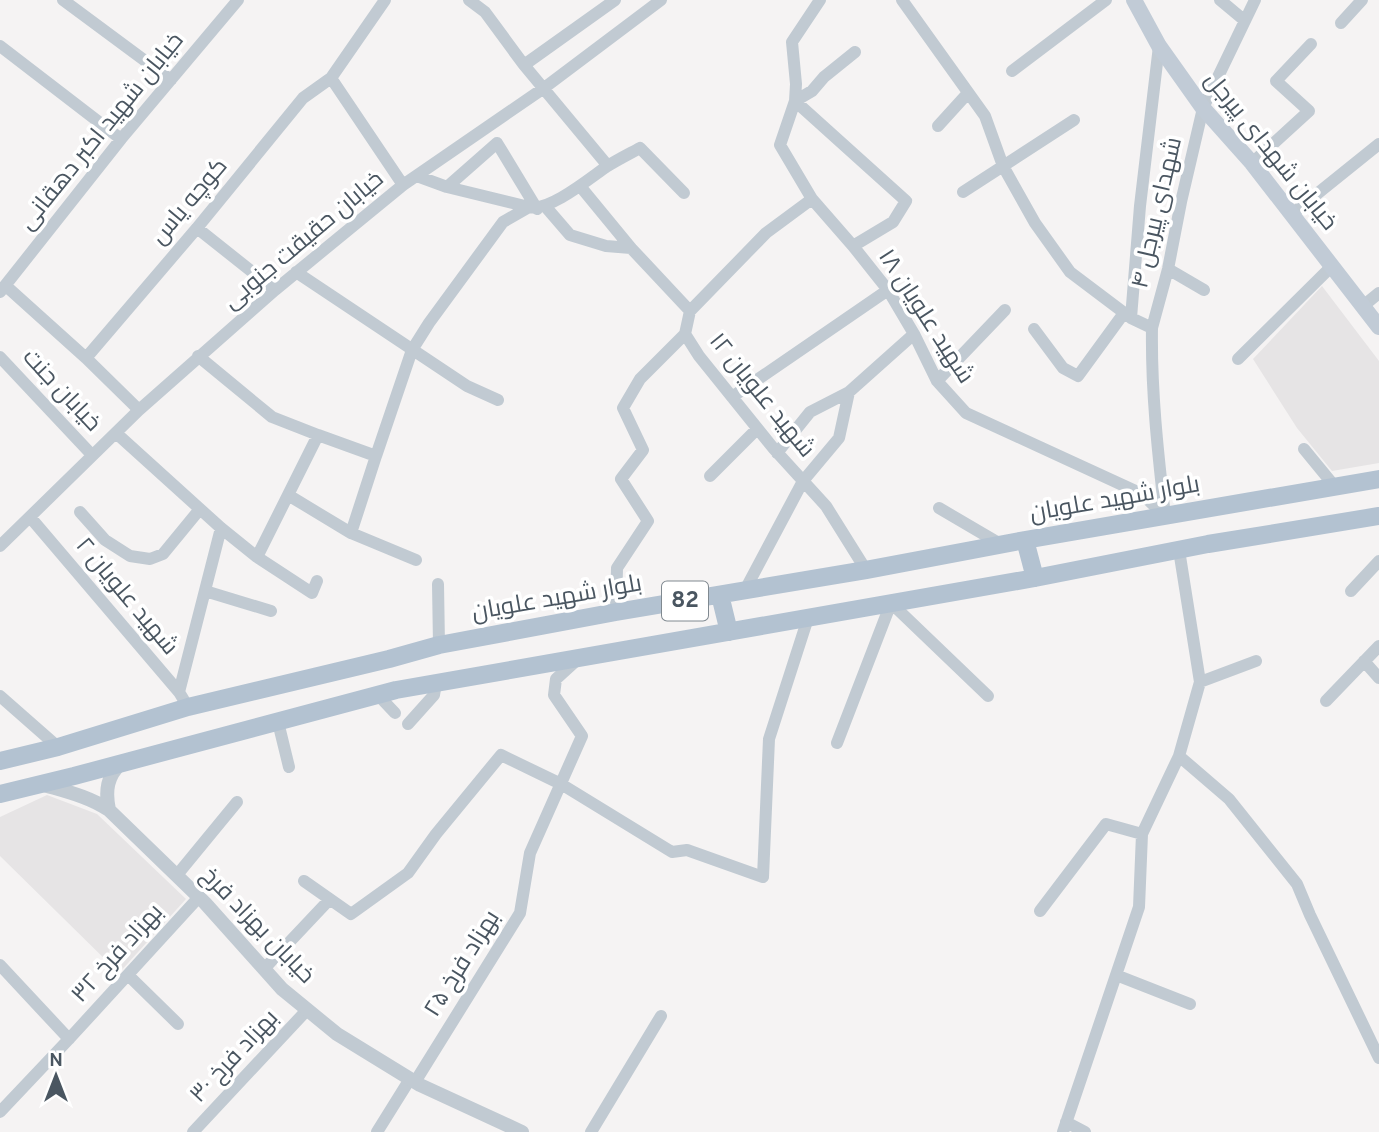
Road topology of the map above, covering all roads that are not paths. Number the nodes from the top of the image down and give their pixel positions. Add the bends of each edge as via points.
1 (238, 0) edge
2 (385, 0) edge
3 (469, 0) edge
4 (615, 0) edge
5 (661, 0) edge
6 (820, 0) edge
7 (902, 0) edge
8 (1106, 0) edge
9 (1134, 0) edge
10 (1220, 0) edge
11 (1255, 0) edge
12 (1362, 0) edge
13 (68, 1) edge
14 (1244, 20) junction
15 (1341, 23) dead end
16 (1311, 44) dead end
17 (0, 46) edge
18 (1159, 46) junction
19 (855, 52) dead end
20 (524, 65) junction
21 (1012, 71) dead end
22 (331, 78) junction
23 (171, 80) junction
24 (544, 88) junction
25 (968, 93) junction
26 (795, 100) junction
27 (1203, 108) junction
28 (1074, 120) dead end
29 (938, 126) dead end
30 (121, 139) junction
31 (1379, 144) edge
32 (1252, 163) junction
33 (608, 166) junction
34 (1003, 166) junction
35 (417, 176) junction
36 (404, 185) junction
37 (580, 186) junction
38 (447, 187) junction
39 (963, 192) dead end
40 (684, 193) dead end
41 (813, 199) junction
42 (537, 207) junction
43 (1292, 214) junction
44 (197, 228) junction
45 (853, 246) junction
46 (631, 248) junction
47 (1332, 266) junction
48 (1168, 270) junction
49 (296, 272) junction
50 (3, 289) edge
51 (275, 290) junction
52 (888, 290) junction
53 (1205, 290) dead end
54 (1379, 293) edge
55 (1363, 306) junction
56 (1005, 310) dead end
57 (690, 311) junction
58 (1128, 315) junction
59 (1379, 327) edge
60 (1152, 328) junction
61 (1034, 329) dead end
62 (685, 334) junction
63 (914, 334) junction
64 (412, 350) junction
65 (198, 356) junction
66 (0, 357) edge
67 (86, 358) junction
68 (1238, 359) dead end
69 (937, 381) junction
70 (849, 392) junction
71 (732, 397) junction
72 (498, 400) dead end
73 (139, 410) junction
74 (757, 429) junction
75 (116, 433) junction
76 (318, 435) junction
77 (1304, 449) dead end
78 (777, 453) junction
79 (92, 454) junction
80 (376, 456) junction
81 (710, 476) dead end
82 (1379, 480) edge
83 (803, 481) junction
84 (1336, 488) junction
85 (288, 495) junction
86 (939, 508) dead end
87 (201, 509) junction
88 (80, 512) dead end
89 (1165, 516) junction
90 (1379, 516) edge
91 (30, 517) junction
92 (221, 528) junction
93 (351, 533) junction
94 (1025, 540) junction
95 (1002, 545) junction
96 (0, 546) edge
97 (1179, 550) junction
98 (257, 557) junction
99 (416, 560) dead end
100 (1379, 561) edge
101 (866, 570) junction
102 (1035, 578) junction
103 (317, 581) dead end
104 (438, 584) dead end
105 (745, 590) junction
106 (205, 591) junction
107 (1351, 591) dead end
108 (720, 595) junction
109 (891, 603) junction
110 (271, 611) dead end
111 (616, 612) junction
112 (808, 618) junction
113 (729, 632) junction
114 (439, 645) junction
115 (1379, 646) edge
116 (578, 659) junction
117 (1256, 661) dead end
118 (1364, 661) junction
119 (1379, 678) edge
120 (1200, 682) junction
121 (436, 683) junction
122 (379, 695) junction
123 (0, 696) edge
124 (988, 696) dead end
125 (183, 699) junction
126 (1326, 701) dead end
127 (395, 713) dead end
128 (278, 722) junction
129 (408, 724) dead end
130 (837, 743) dead end
131 (58, 747) junction
132 (1179, 756) junction
133 (0, 761) edge
134 (122, 763) junction
135 (289, 767) dead end
136 (41, 784) junction
137 (561, 785) junction
138 (0, 794) edge
139 (237, 802) dead end
140 (109, 810) junction
141 (1142, 834) junction
142 (177, 875) junction
143 (304, 881) dead end
144 (199, 897) junction
145 (330, 900) junction
146 (1040, 911) dead end
147 (0, 965) edge
148 (264, 969) junction
149 (128, 975) junction
150 (1116, 975) junction
151 (1190, 1004) dead end
152 (307, 1010) junction
153 (661, 1016) dead end
154 (178, 1024) dead end
155 (69, 1039) junction
156 (1379, 1058) edge
157 (412, 1080) junction
158 (0, 1112) edge
159 (1064, 1127) edge
160 (192, 1132) edge
161 (377, 1132) edge
162 (522, 1132) edge
163 (591, 1132) edge
164 (1085, 1132) edge

1 - 23 street, خیابان شهید اکبر دهقانی
2 - 22 street, کوچه یاس
3 - 20 street via 485,12
4 - 20 street
5 - 24 street, خیابان حقیقت جنوبی
6 - 26 street via 792,42
7 - 25 street
8 - 21 street
9 - 18 main road, خیابان شهدای پیرجل
10 - 14 street
11 - 14 street, شهدای پیرجل ۴
12 - 15 street
13 - 23 street
14 - 27 street, شهدای پیرجل ۴
16 - 32 street via 1276,81 1309,111
17 - 30 street
18 - 27 main road, خیابان شهدای پیرجل
18 - 58 street
19 - 26 street via 812,91
20 - 24 street
22 - 36 street
22 - 44 street, کوچه یاس via 303,98
23 - 30 street, خیابان شهید اکبر دهقانی
24 - 33 street
24 - 35 street, خیابان حقیقت جنوبی
25 - 29 street
25 - 34 street via 985,116
26 - 41 street, شهید علویان ۱۸ via 780,145
26 - 45 street via 906,201 893,222
27 - 32 main road, خیابان شهدای پیرجل
27 - 48 street, شهدای پیرجل ۴
28 - 34 street
30 - 50 street, خیابان شهید اکبر دهقانی
31 - 43 street
32 - 43 main road, خیابان شهدای پیرجل
33 - 37 street
33 - 40 street via 640,148
34 - 39 street
34 - 58 street via 1070,272
35 - 36 street, خیابان حقیقت جنوبی
35 - 38 street
36 - 49 street, خیابان حقیقت جنوبی
37 - 42 street
37 - 46 street, شهید علویان ۱۲
38 - 42 street
38 - 42 street via 497,144
41 - 45 street, شهید علویان ۱۸
41 - 57 street via 765,233
42 - 46 street via 570,235
42 - 64 street via 503,222
43 - 47 main road, خیابان شهدای پیرجل
44 - 51 street
44 - 67 street, کوچه یاس
45 - 52 street, شهید علویان ۱۸
46 - 57 street, شهید علویان ۱۲
47 - 55 main road, خیابان شهدای پیرجل
47 - 68 street
48 - 53 street
48 - 60 street, شهدای پیرجل ۴
49 - 51 street, خیابان حقیقت جنوبی
49 - 64 street
50 - 67 street
51 - 65 street, خیابان حقیقت جنوبی
52 - 63 street, شهید علویان ۱۸
52 - 71 street
54 - 55 street
55 - 59 main road, خیابان شهدای پیرجل
56 - 69 street
57 - 62 street, شهید علویان ۱۲
58 - 60 street
58 - 61 street via 1078,376 1063,368
60 - 89 street, شهدای پیرجل ۴ via 1154,424
62 - 71 street, شهید علویان ۱۲
62 - 111 street via 640,379 623,408 643,450 621,479 648,521 617,568
63 - 69 street, شهید علویان ۱۸
63 - 70 street
64 - 72 street
64 - 80 street
65 - 73 street, خیابان حقیقت جنوبی
65 - 76 street via 272,417
66 - 79 street, خیابان جنت
67 - 73 street
69 - 89 street, شهید علویان ۱۸ via 966,414 1142,494
70 - 78 street via 810,412
70 - 83 street via 839,438
71 - 74 street, شهید علویان ۱۲
73 - 75 street, خیابان حقیقت جنوبی
74 - 78 street, شهید علویان ۱۲
74 - 81 street
75 - 79 street, خیابان حقیقت جنوبی
75 - 87 street
76 - 80 street
76 - 85 street
77 - 84 street
78 - 83 street, شهید علویان ۱۲
79 - 91 street, خیابان حقیقت جنوبی
80 - 93 street
82 - 84 main road, بلوار شهید علویان / 82
83 - 101 street, شهید علویان ۱۲ via 826,506
83 - 105 street
84 - 89 main road, بلوار شهید علویان / 82
85 - 93 street
85 - 98 street
86 - 95 street
87 - 88 street via 163,555 150,559 130,556 105,540
87 - 92 street
89 - 94 main road, بلوار شهید علویان / 82
90 - 97 main road, 82
91 - 96 street, خیابان حقیقت جنوبی
91 - 125 street, شهید علویان ۲
92 - 98 street
92 - 106 street
93 - 99 street
94 - 95 main road, بلوار شهید علویان / 82
94 - 102 main road
95 - 101 main road, بلوار شهید علویان / 82
97 - 102 main road, 82
97 - 120 street
98 - 103 street via 312,593
100 - 107 street
101 - 105 main road, بلوار شهید علویان / 82
102 - 109 main road, 82
104 - 114 street
105 - 108 main road, بلوار شهید علویان / 82
106 - 110 street
106 - 125 street
108 - 111 main road, بلوار شهید علویان / 82
108 - 113 main road
109 - 112 main road, 82
109 - 124 street
109 - 130 street
111 - 114 main road, بلوار شهید علویان / 82
112 - 113 main road, 82
112 - 137 street via 769,739 763,877 687,850 672,852
113 - 116 main road, 82
114 - 125 main road, بلوار شهید علویان / 82
115 - 118 street
116 - 121 main road, 82
116 - 137 street, بهزاد فرخ ۲۵ via 556,679 554,695 582,736
117 - 120 street
118 - 119 street
118 - 126 street
120 - 132 street
121 - 122 main road, 82
121 - 129 street via 434,695
122 - 127 street
122 - 128 main road, 82
123 - 131 street
125 - 131 main road, بلوار شهید علویان / 82
128 - 134 main road, 82
128 - 135 street
131 - 133 main road, بلوار شهید علویان / 82
132 - 141 street
132 - 156 street via 1229,799 1297,884
134 - 136 main road, 82
134 - 140 street via 110,776
136 - 138 main road, 82
136 - 140 street, خیابان بهزاد فرخ
137 - 145 street via 501,755 408,873 351,914
137 - 157 street, بهزاد فرخ ۲۵ via 530,853 520,913
139 - 142 street
140 - 142 street, خیابان بهزاد فرخ
141 - 146 street via 1106,824
141 - 150 street via 1139,907
142 - 144 street, خیابان بهزاد فرخ
143 - 145 street
144 - 148 street, خیابان بهزاد فرخ
144 - 149 street, بهزاد فرخ ۳۲
145 - 148 street
147 - 155 street
148 - 152 street, خیابان بهزاد فرخ
149 - 154 street
149 - 155 street, بهزاد فرخ ۳۲
150 - 151 street
150 - 159 street
152 - 157 street, خیابان بهزاد فرخ
152 - 160 street, بهزاد فرخ ۳۰
153 - 163 street
155 - 158 street, بهزاد فرخ ۳۲
157 - 161 street, بهزاد فرخ ۲۵
157 - 162 street, خیابان بهزاد فرخ
159 - 164 street

